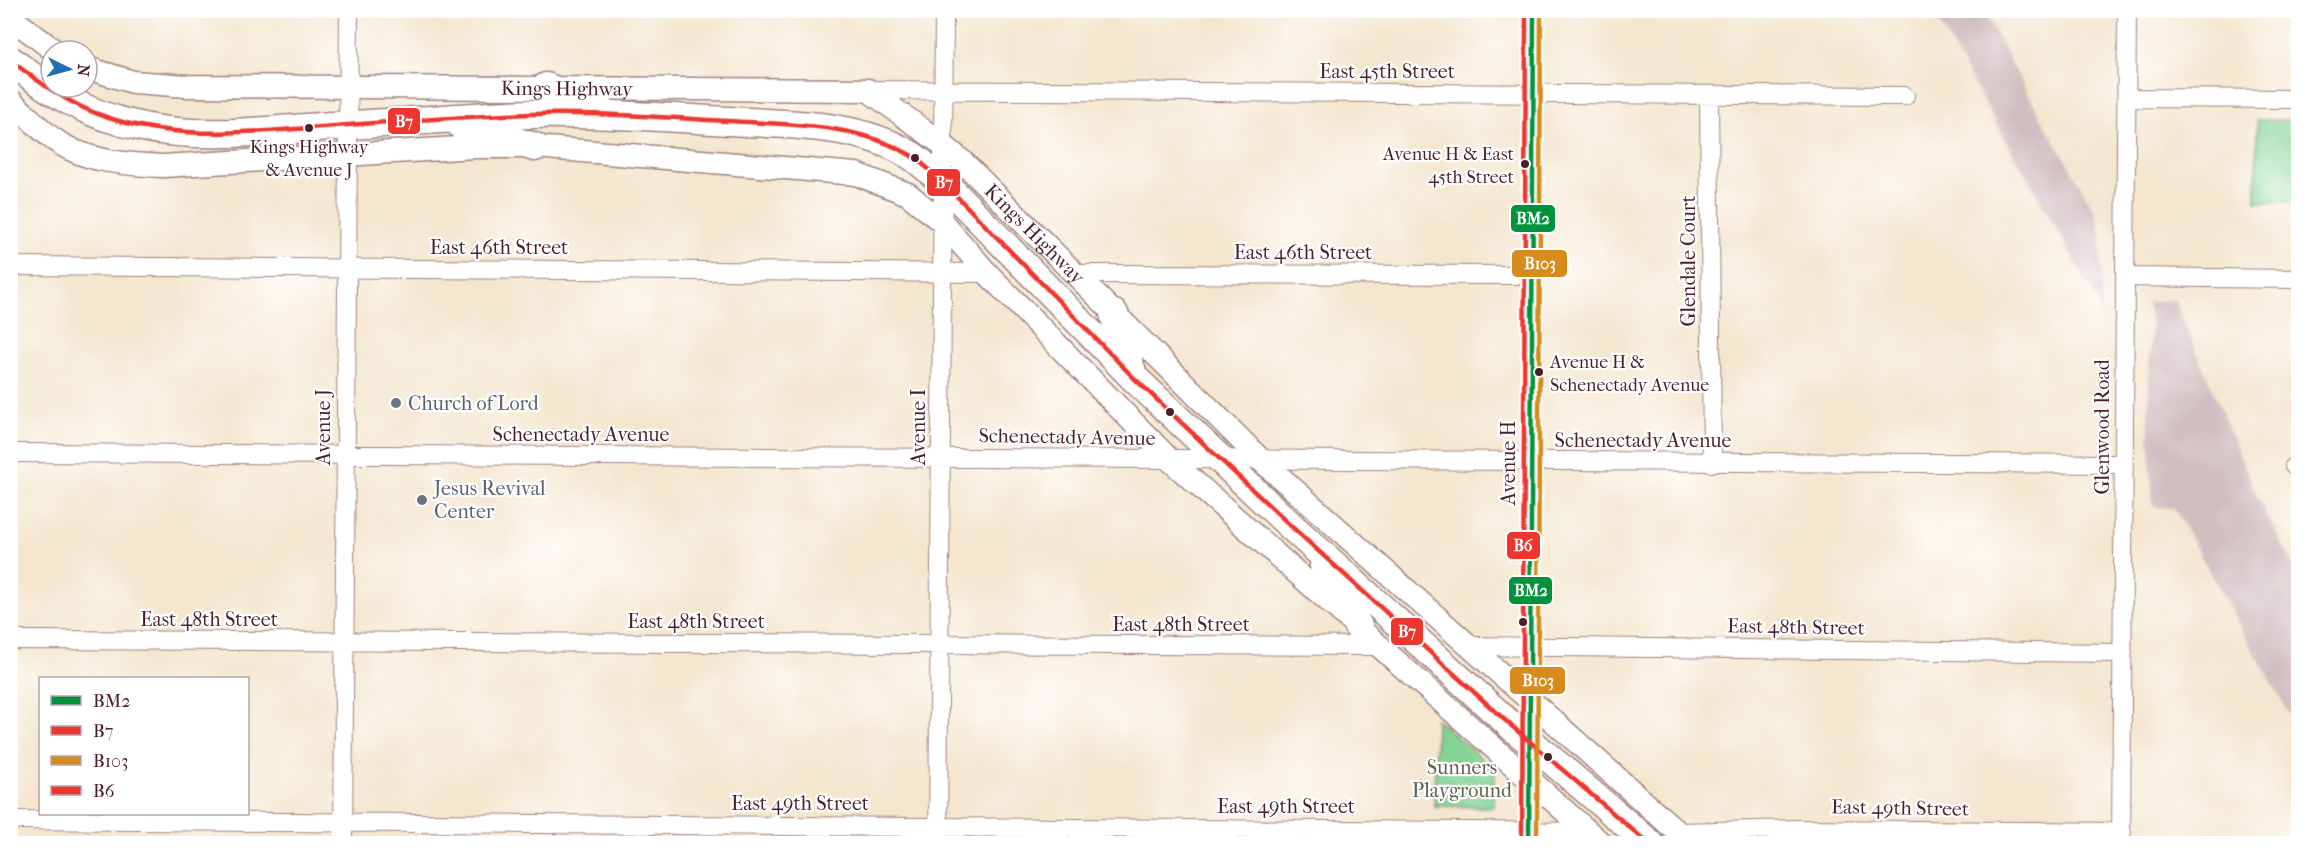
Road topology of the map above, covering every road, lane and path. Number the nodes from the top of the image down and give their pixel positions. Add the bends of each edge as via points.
1 (349, 10) edge
2 (944, 10) edge
3 (1534, 10) edge
4 (2127, 10) edge
5 (10, 17) edge
6 (39, 39) edge
7 (10, 60) edge
8 (99, 72) edge
9 (348, 85) junction
10 (546, 87) junction
11 (868, 90) junction
12 (943, 90) junction
13 (1533, 95) junction
14 (1709, 95) junction
15 (1905, 96) dead end
16 (2126, 98) junction
17 (2298, 99) edge
18 (10, 100) edge
19 (620, 116) junction
20 (442, 120) junction
21 (348, 125) junction
22 (942, 144) junction
23 (535, 147) junction
24 (348, 155) junction
25 (942, 181) junction
26 (942, 222) junction
27 (10, 266) edge
28 (347, 268) junction
29 (942, 273) junction
30 (987, 273) junction
31 (1074, 274) junction
32 (1532, 275) junction
33 (2125, 277) junction
34 (2298, 279) edge
35 (1114, 314) junction
36 (1133, 377) junction
37 (10, 453) edge
38 (345, 455) junction
39 (940, 458) junction
40 (1170, 460) junction
41 (1222, 460) junction
42 (1262, 461) junction
43 (1531, 462) junction
44 (1712, 463) junction
45 (2124, 464) junction
46 (1313, 546) junction
47 (1359, 628) junction
48 (10, 640) edge
49 (345, 642) junction
50 (939, 646) junction
51 (1380, 646) junction
52 (1468, 646) junction
53 (1530, 648) junction
54 (2123, 653) junction
55 (1529, 700) junction
56 (1529, 740) junction
57 (1529, 778) junction
58 (10, 820) edge
59 (344, 822) junction
60 (938, 835) edge
61 (1529, 837) edge
62 (1596, 838) edge
63 (1684, 838) edge
64 (2122, 838) edge
65 (343, 843) edge
66 (1650, 843) edge

1 - 9 street, Avenue J
2 - 12 street, Avenue I
3 - 13 street, Avenue H
4 - 16 street, Glenwood Road
5 - 6 street
7 - 21 main road, Kings Highway via 79,107 145,128 219,132
8 - 9 street, Kings Highway via 133,82 188,86
9 - 10 street, Kings Highway
9 - 21 street, Avenue J
10 - 11 street, Kings Highway
10 - 19 main road
11 - 12 street, East 45th Street
11 - 22 street, Kings Highway
12 - 13 street, East 45th Street
12 - 22 street, Avenue I
13 - 14 street, East 45th Street
13 - 32 street, Avenue H
14 - 15 street, East 45th Street
14 - 44 street, Glendale Court
16 - 17 street
16 - 33 street, Glenwood Road
18 - 24 street via 53,139 86,155 124,164 163,166
19 - 20 main road, Kings Highway via 530,114
19 - 25 main road, Kings Highway via 837,129 864,134 912,156
20 - 21 main road, Kings Highway
20 - 23 main road
21 - 24 street, Avenue J
22 - 25 street, Avenue I
22 - 31 street, Kings Highway
23 - 24 street
23 - 26 street via 856,174 908,194
24 - 28 street, Avenue J
25 - 26 street, Avenue I
25 - 36 main road, Kings Highway
26 - 29 street, Avenue I
26 - 30 street
27 - 28 street, East 46th Street
28 - 29 street, East 46th Street
28 - 38 street, Avenue J
29 - 30 street, East 46th Street
29 - 39 street, Avenue I
30 - 40 street
31 - 32 street, East 46th Street
31 - 35 street, Kings Highway
32 - 43 street, Avenue H
33 - 34 street
33 - 45 street, Glenwood Road
35 - 36 main road
35 - 42 street, Kings Highway
36 - 41 main road, Kings Highway
37 - 38 street, Schenectady Avenue
38 - 39 street, Schenectady Avenue
38 - 49 street, Avenue J
39 - 40 street, Schenectady Avenue
39 - 50 street, Avenue I
40 - 41 street, Schenectady Avenue
40 - 47 street
41 - 42 street, Schenectady Avenue
41 - 46 main road, Kings Highway
42 - 43 street, Schenectady Avenue
42 - 52 street, Kings Highway
43 - 44 street, Schenectady Avenue
43 - 53 street, Avenue H
44 - 45 street, Schenectady Avenue
45 - 54 street, Glenwood Road
46 - 47 main road
46 - 56 main road, Kings Highway
47 - 51 street
48 - 49 street, East 48th Street
49 - 50 street, East 48th Street
49 - 59 street, Avenue J
50 - 51 street, East 48th Street
50 - 60 street, Avenue I
51 - 57 street
52 - 53 street, East 48th Street
52 - 55 street, Kings Highway
53 - 54 street, East 48th Street
53 - 55 street, Avenue H
54 - 64 street, Glenwood Road
55 - 56 street, Avenue H
55 - 63 street, Kings Highway
56 - 57 street, Avenue H
56 - 66 main road, Kings Highway
57 - 61 street, Avenue H
57 - 62 street
58 - 59 street, East 49th Street
59 - 60 street, East 49th Street
59 - 65 street, Avenue J
60 - 61 street, East 49th Street
61 - 62 street, East 49th Street
63 - 64 street, East 49th Street via 1801,829

